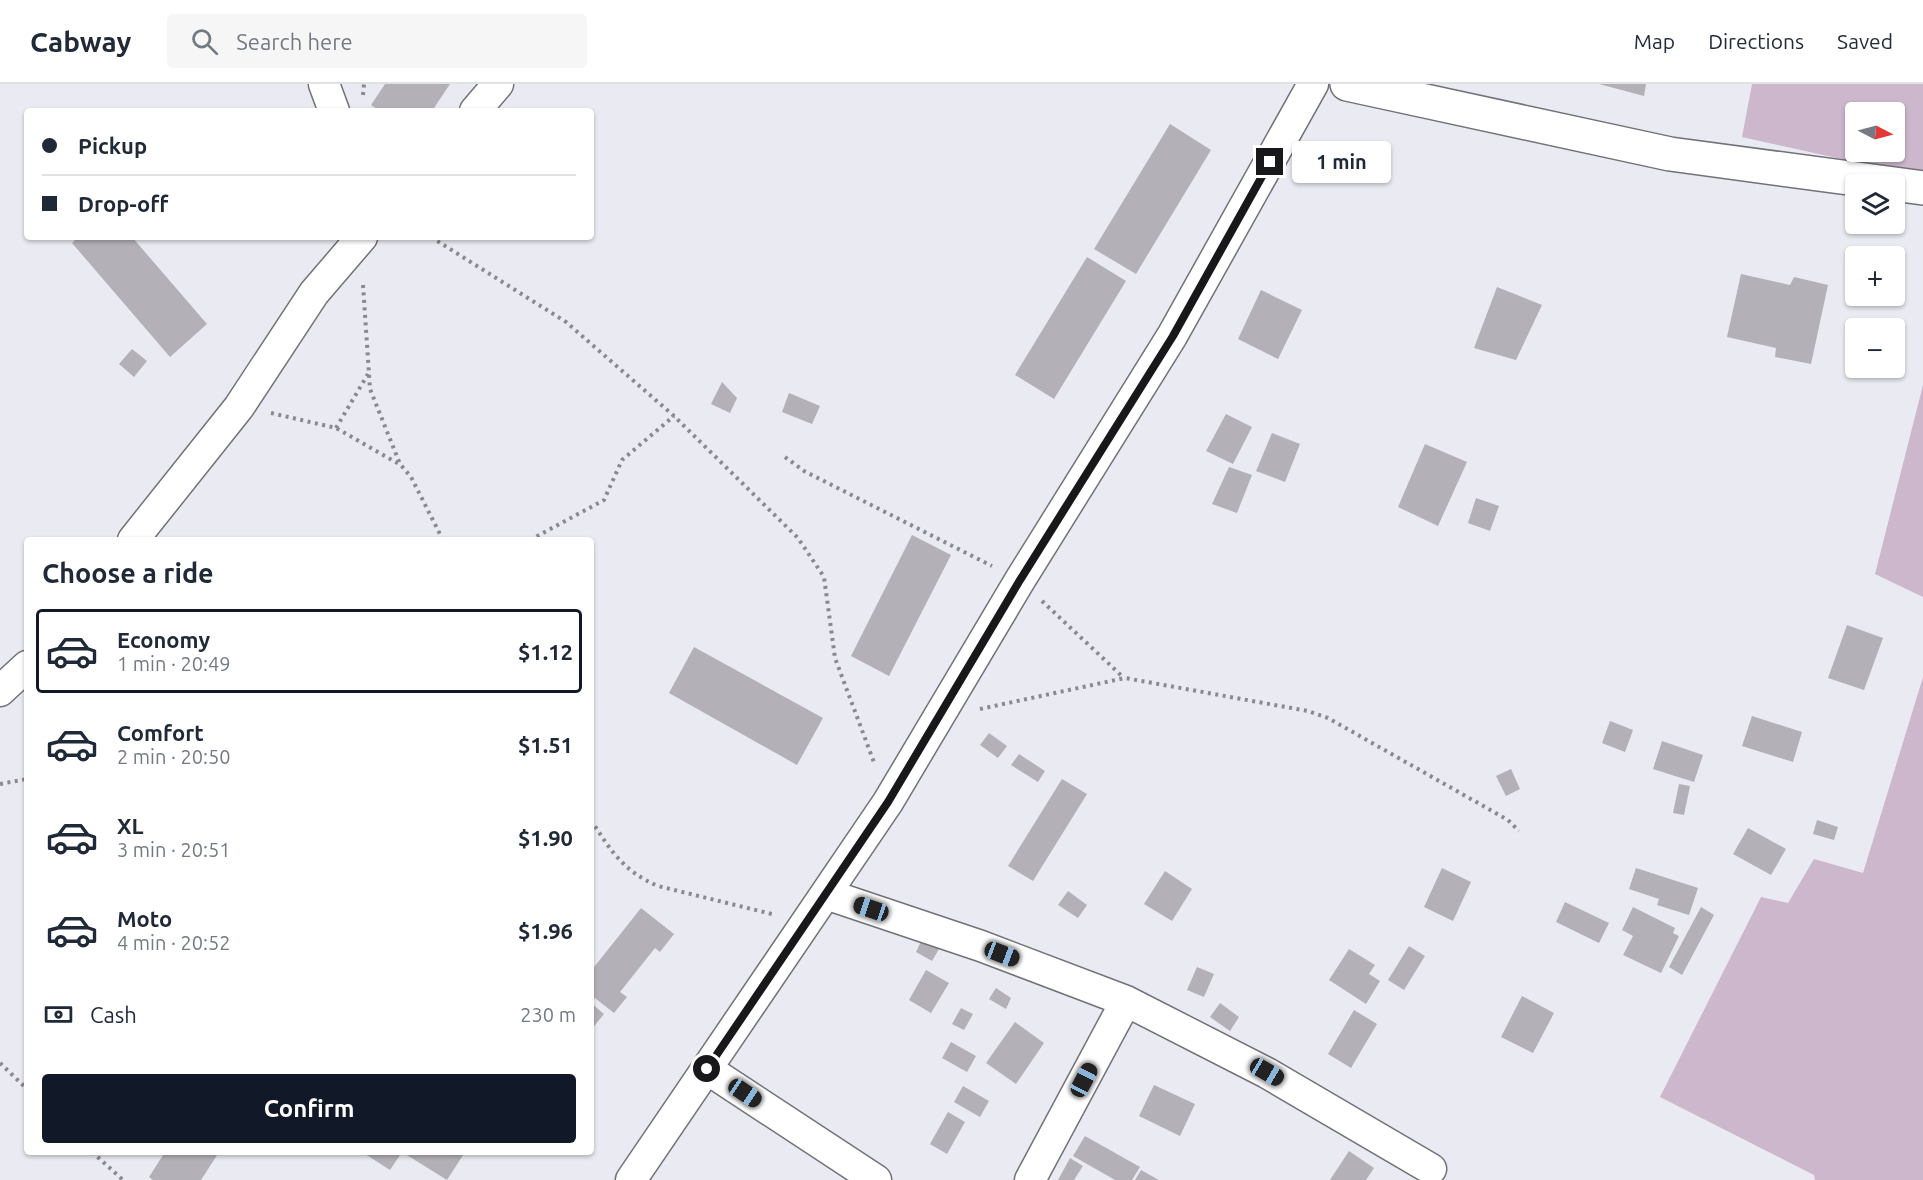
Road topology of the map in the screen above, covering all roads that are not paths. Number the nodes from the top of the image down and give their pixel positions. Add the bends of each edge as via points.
1 (324, 84) edge
2 (1313, 84) edge
3 (1347, 84) edge
4 (499, 85) edge
5 (1383, 88) edge
6 (333, 108) edge
7 (478, 108) edge
8 (1923, 188) edge
9 (359, 240) edge
10 (135, 537) edge
11 (24, 669) edge
12 (0, 691) edge
13 (826, 894) junction
14 (1126, 1001) junction
15 (707, 1069) junction
16 (1431, 1169) dead end
17 (631, 1180) edge
18 (876, 1180) edge
19 (1030, 1180) edge

1 - 6 street
2 - 13 street via 1173,336 1020,580 888,802
3 - 5 main road
4 - 7 street
5 - 8 main road via 1670,154
9 - 10 street via 314,293 239,407
11 - 12 street
13 - 14 street via 981,946
13 - 15 street
14 - 16 street via 1267,1072
14 - 19 street
15 - 17 street
15 - 18 street

